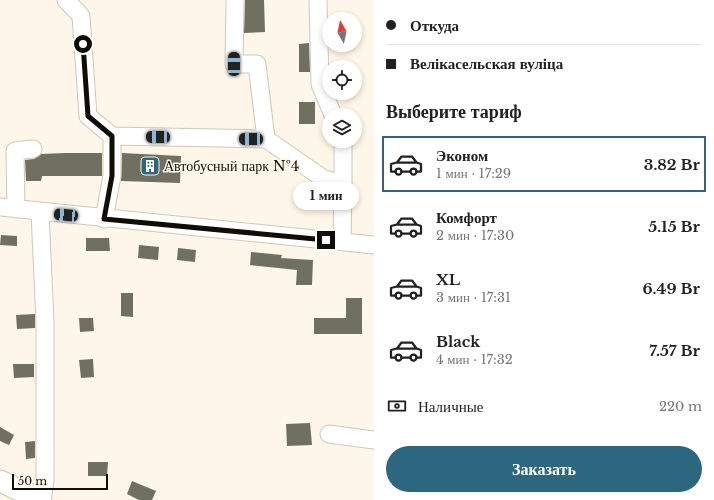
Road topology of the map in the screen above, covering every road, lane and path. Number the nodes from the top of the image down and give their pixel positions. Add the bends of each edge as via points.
1 (66, 0) edge
2 (235, 0) edge
3 (318, 0) edge
4 (330, 108) edge
5 (112, 136) junction
6 (266, 139) junction
7 (342, 148) edge
8 (33, 149) dead end
9 (343, 184) junction
10 (8, 208) edge
11 (40, 212) junction
12 (104, 219) junction
13 (342, 241) junction
14 (374, 245) edge
15 (329, 434) dead end
16 (374, 440) edge
17 (0, 481) edge
18 (41, 500) edge

1 - 5 street via 81,16 88,116
2 - 6 street via 234,64 257,64
3 - 4 street via 320,84
5 - 6 street
5 - 12 street via 112,176
6 - 9 street via 324,179
7 - 9 street
8 - 10 street via 15,151
9 - 13 street
10 - 11 street
11 - 12 street
11 - 18 street via 45,322 45,481
12 - 13 street
13 - 14 street
15 - 16 street
17 - 18 main road

